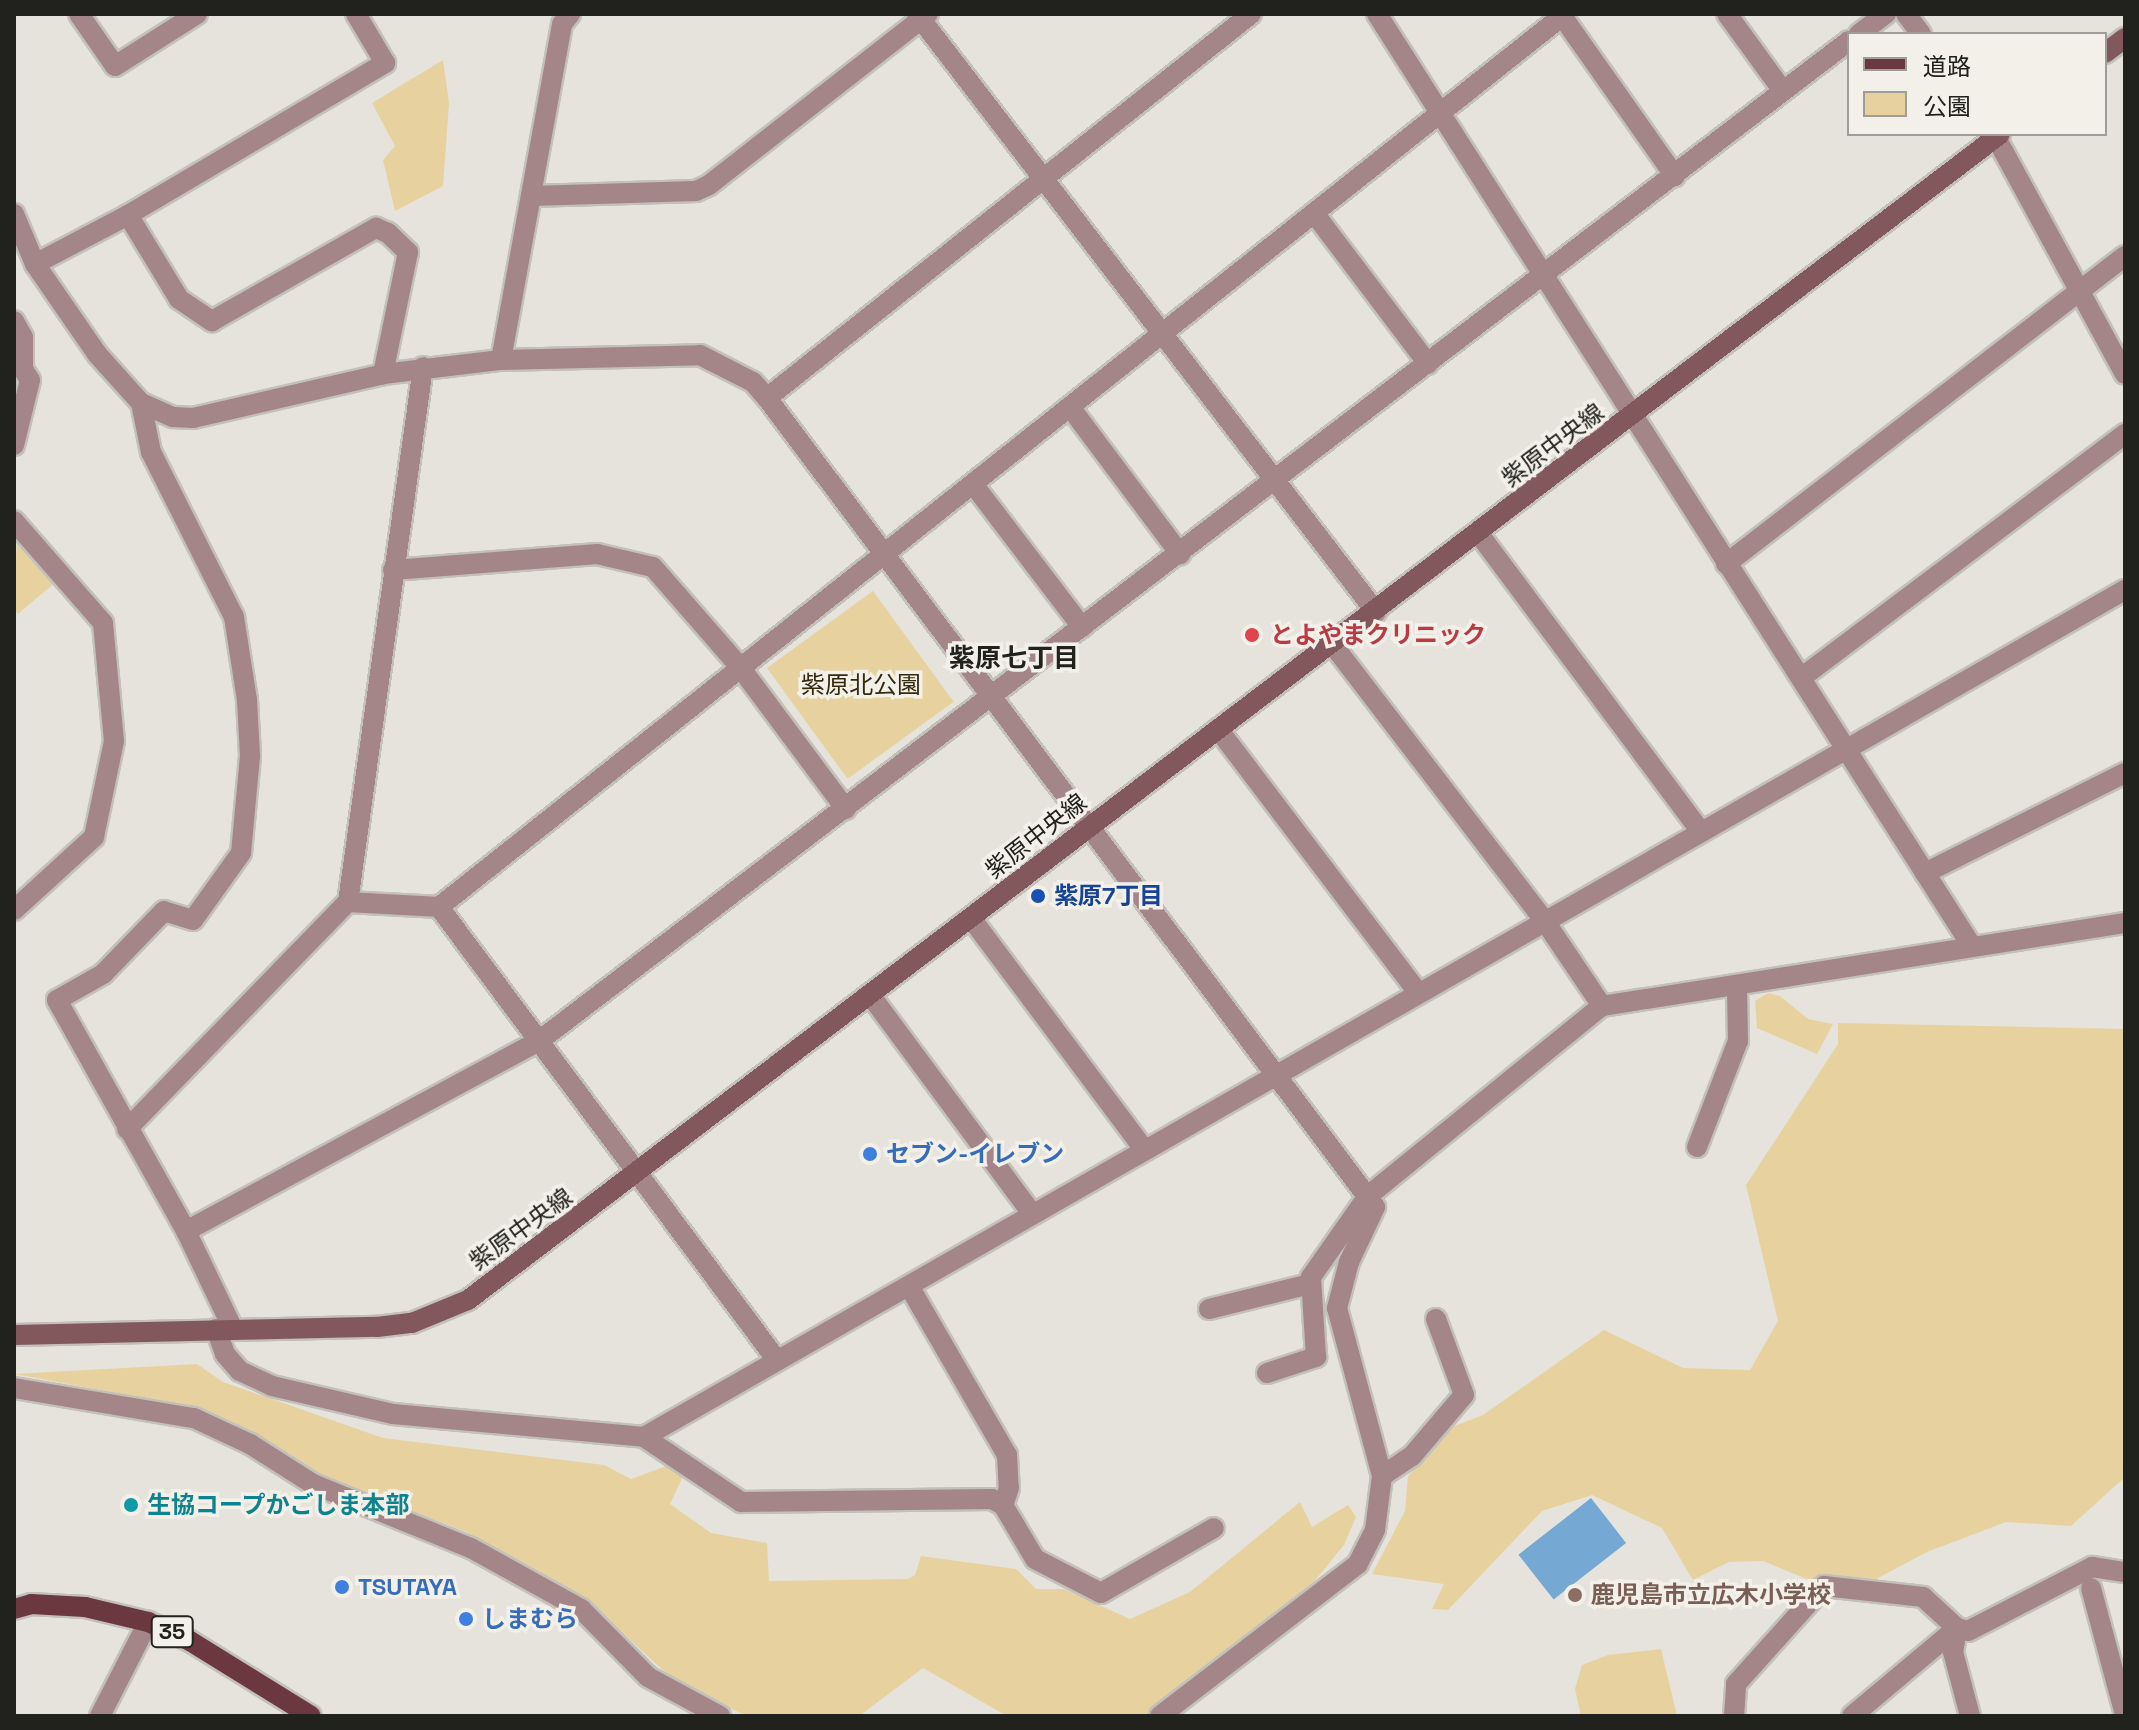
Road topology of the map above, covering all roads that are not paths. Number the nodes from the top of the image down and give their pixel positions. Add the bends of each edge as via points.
1 (79, 14) edge
2 (197, 14) edge
3 (356, 14) edge
4 (570, 14) edge
5 (1251, 14) edge
6 (1377, 14) edge
7 (1727, 14) edge
8 (1886, 14) edge
9 (1906, 14) edge
10 (1564, 15) edge
11 (922, 16) edge
12 (1862, 32) edge
13 (1920, 32) edge
14 (2125, 38) edge
15 (1847, 43) edge
16 (2107, 52) edge
17 (1783, 91) junction
18 (1442, 112) junction
19 (1996, 136) edge
20 (1998, 136) edge
21 (1675, 176) junction
22 (1043, 178) junction
23 (531, 196) junction
24 (1314, 213) junction
25 (14, 214) edge
26 (128, 215) junction
27 (2125, 256) edge
28 (35, 264) junction
29 (1544, 276) junction
30 (2080, 290) junction
31 (14, 321) edge
32 (1162, 334) junction
33 (501, 360) junction
34 (1428, 364) junction
35 (423, 367) junction
36 (383, 374) junction
37 (2125, 374) edge
38 (767, 398) junction
39 (141, 403) junction
40 (1070, 407) junction
41 (1632, 417) junction
42 (2125, 434) edge
43 (14, 445) edge
44 (1275, 481) junction
45 (973, 484) junction
46 (14, 521) edge
47 (1479, 534) junction
48 (1180, 554) junction
49 (882, 556) junction
50 (1726, 564) junction
51 (393, 570) junction
52 (2125, 590) edge
53 (1376, 612) junction
54 (1082, 627) junction
55 (1333, 645) junction
56 (740, 667) junction
57 (1801, 678) junction
58 (990, 698) junction
59 (1218, 729) junction
60 (1845, 748) junction
61 (2125, 773) edge
62 (846, 809) junction
63 (1088, 828) junction
64 (1700, 830) junction
65 (1925, 873) junction
66 (348, 902) junction
67 (439, 907) junction
68 (14, 910) edge
69 (971, 918) junction
70 (1544, 920) junction
71 (2125, 923) edge
72 (1971, 945) junction
73 (1737, 987) junction
74 (1417, 991) junction
75 (871, 996) junction
76 (1602, 1006) junction
77 (539, 1041) junction
78 (1277, 1074) junction
79 (127, 1129) junction
80 (1697, 1147) dead end
81 (1143, 1148) junction
82 (639, 1173) junction
83 (1368, 1196) junction
84 (1031, 1212) junction
85 (186, 1231) junction
86 (1310, 1284) junction
87 (909, 1286) junction
88 (1209, 1309) dead end
89 (1436, 1319) dead end
90 (224, 1329) junction
91 (14, 1335) edge
92 (776, 1359) junction
93 (1267, 1373) dead end
94 (14, 1388) edge
95 (644, 1437) junction
96 (1382, 1476) junction
97 (1003, 1505) junction
98 (1214, 1528) dead end
99 (2125, 1572) edge
100 (2091, 1588) dead end
101 (14, 1609) edge
102 (148, 1622) junction
103 (1957, 1628) junction
104 (284, 1709) edge
105 (2125, 1715) edge
106 (100, 1716) edge
107 (311, 1716) edge
108 (720, 1716) edge
109 (1160, 1716) edge
110 (1734, 1716) edge
111 (1852, 1716) edge
112 (1970, 1716) edge

1 - 2 street via 115,66
3 - 26 street via 385,63
4 - 23 street via 562,24
5 - 22 street
6 - 18 street
7 - 17 street
8 - 12 street
9 - 13 street
10 - 18 street
10 - 21 street
11 - 22 street
11 - 23 street via 696,191
14 - 16 street
15 - 17 street
17 - 21 street
18 - 24 street
18 - 29 street
19 - 41 street, 紫原中央線
20 - 30 street
21 - 29 street
22 - 32 street
22 - 38 street
23 - 33 street
24 - 32 street
24 - 34 street
25 - 28 street
26 - 28 street
26 - 36 street via 179,299 212,321 376,228 388,233 408,252
27 - 30 street
28 - 39 street via 97,354
29 - 34 street
29 - 41 street
30 - 37 street
30 - 50 street
31 - 43 street via 23,337 23,369 30,380
32 - 40 street
32 - 44 street
33 - 35 street
33 - 38 street via 700,355 753,382
34 - 44 street
35 - 36 street
35 - 51 street
36 - 39 street via 193,418 173,417
38 - 49 street
39 - 79 street via 151,452 234,617 250,756 241,853 193,920 164,911 103,974 57,1000
40 - 45 street
40 - 48 street
41 - 47 street, 紫原中央線
41 - 50 street
42 - 57 street
44 - 48 street
44 - 53 street
45 - 49 street
45 - 54 street
46 - 68 street via 103,623 114,741 94,837
47 - 53 street, 紫原中央線
47 - 64 street
48 - 54 street
49 - 56 street
49 - 58 street
50 - 57 street
51 - 56 street via 597,554 653,567
51 - 66 street
52 - 60 street
53 - 55 street, 紫原中央線
54 - 58 street
55 - 59 street, 紫原中央線
55 - 70 street
56 - 62 street
56 - 67 street
57 - 60 street
58 - 62 street
58 - 63 street
59 - 63 street, 紫原中央線
59 - 74 street
60 - 64 street
60 - 65 street
61 - 65 street
62 - 77 street
63 - 69 street, 紫原中央線
63 - 78 street
64 - 70 street
65 - 72 street
66 - 67 street
66 - 79 street
67 - 77 street
69 - 75 street, 紫原中央線
69 - 81 street
70 - 74 street
70 - 76 street
71 - 72 street
72 - 73 street
73 - 76 street
73 - 80 street via 1738,1041
74 - 78 street
75 - 82 street, 紫原中央線
75 - 84 street
76 - 83 street
77 - 82 street
77 - 85 street
78 - 81 street
78 - 83 street
79 - 85 street
81 - 84 street
82 - 90 street, 紫原中央線 via 497,1281 447,1310 412,1323 377,1327
82 - 92 street
83 - 86 street via 1319,1261
83 - 96 street via 1375,1207 1349,1262 1337,1308
84 - 87 street
85 - 90 street
86 - 88 street
86 - 93 street via 1316,1357
87 - 92 street
87 - 97 street via 1007,1455 1009,1488
89 - 96 street via 1464,1395 1412,1456
90 - 91 street, 紫原中央線
90 - 95 street via 225,1354 240,1371 272,1386 393,1414
92 - 95 street
94 - 108 street via 194,1418 250,1444 313,1484 471,1548 581,1609 648,1677
95 - 97 street via 741,1502 992,1499
96 - 109 street via 1381,1509 1358,1564
97 - 98 street via 1035,1559 1101,1593
99 - 103 street via 2092,1567 1968,1631
100 - 105 street
101 - 102 main road, 35 via 31,1604 85,1607
102 - 104 main road, 35 via 190,1641
102 - 106 street
103 - 110 street via 1923,1597 1824,1586 1736,1684
103 - 111 street
103 - 112 street via 1953,1652
104 - 107 main road, 35

